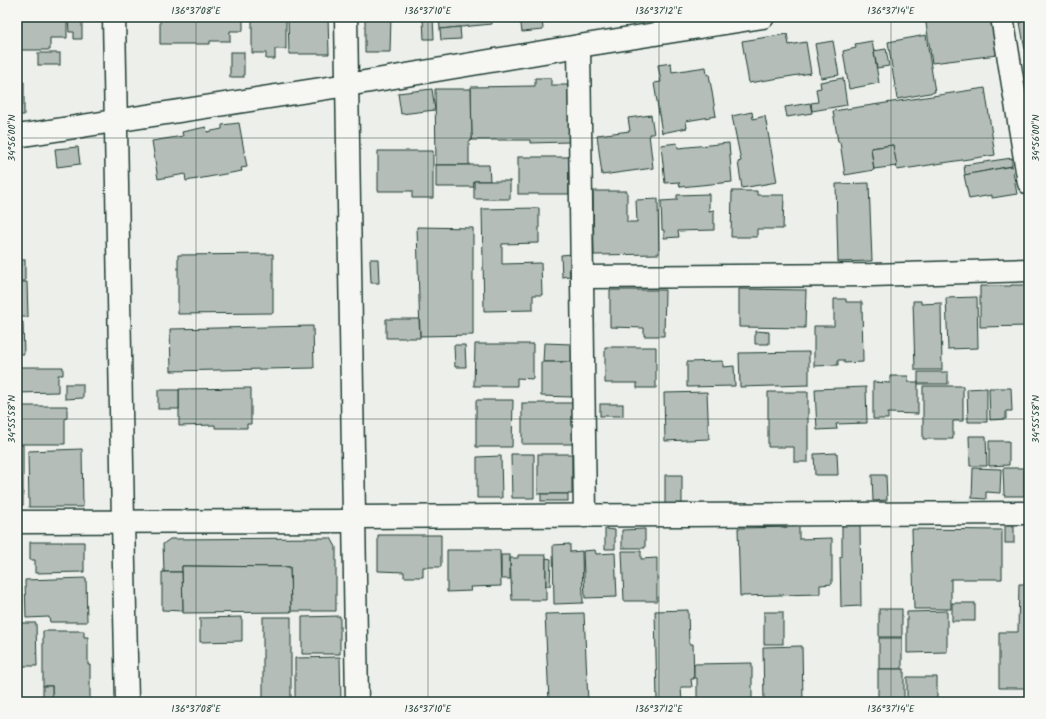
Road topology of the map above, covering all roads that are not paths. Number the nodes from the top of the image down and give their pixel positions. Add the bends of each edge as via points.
1 (114, 17) edge
2 (346, 17) edge
3 (763, 17) edge
4 (1002, 17) edge
5 (699, 22) edge
6 (579, 46) junction
7 (347, 86) junction
8 (115, 120) junction
9 (17, 136) edge
10 (1029, 183) edge
11 (1029, 270) edge
12 (583, 277) junction
13 (1029, 513) edge
14 (585, 516) junction
15 (354, 519) junction
16 (122, 521) junction
17 (17, 522) edge
18 (127, 702) edge
19 (357, 702) edge

1 - 8 street
2 - 7 street
3 - 5 street
4 - 10 street
5 - 6 street
6 - 7 street
6 - 12 street
7 - 8 street
7 - 15 street
8 - 9 street
8 - 16 street
11 - 12 street via 872,275
12 - 14 street
13 - 14 street
14 - 15 street
15 - 16 street
15 - 19 street
16 - 17 street
16 - 18 street

